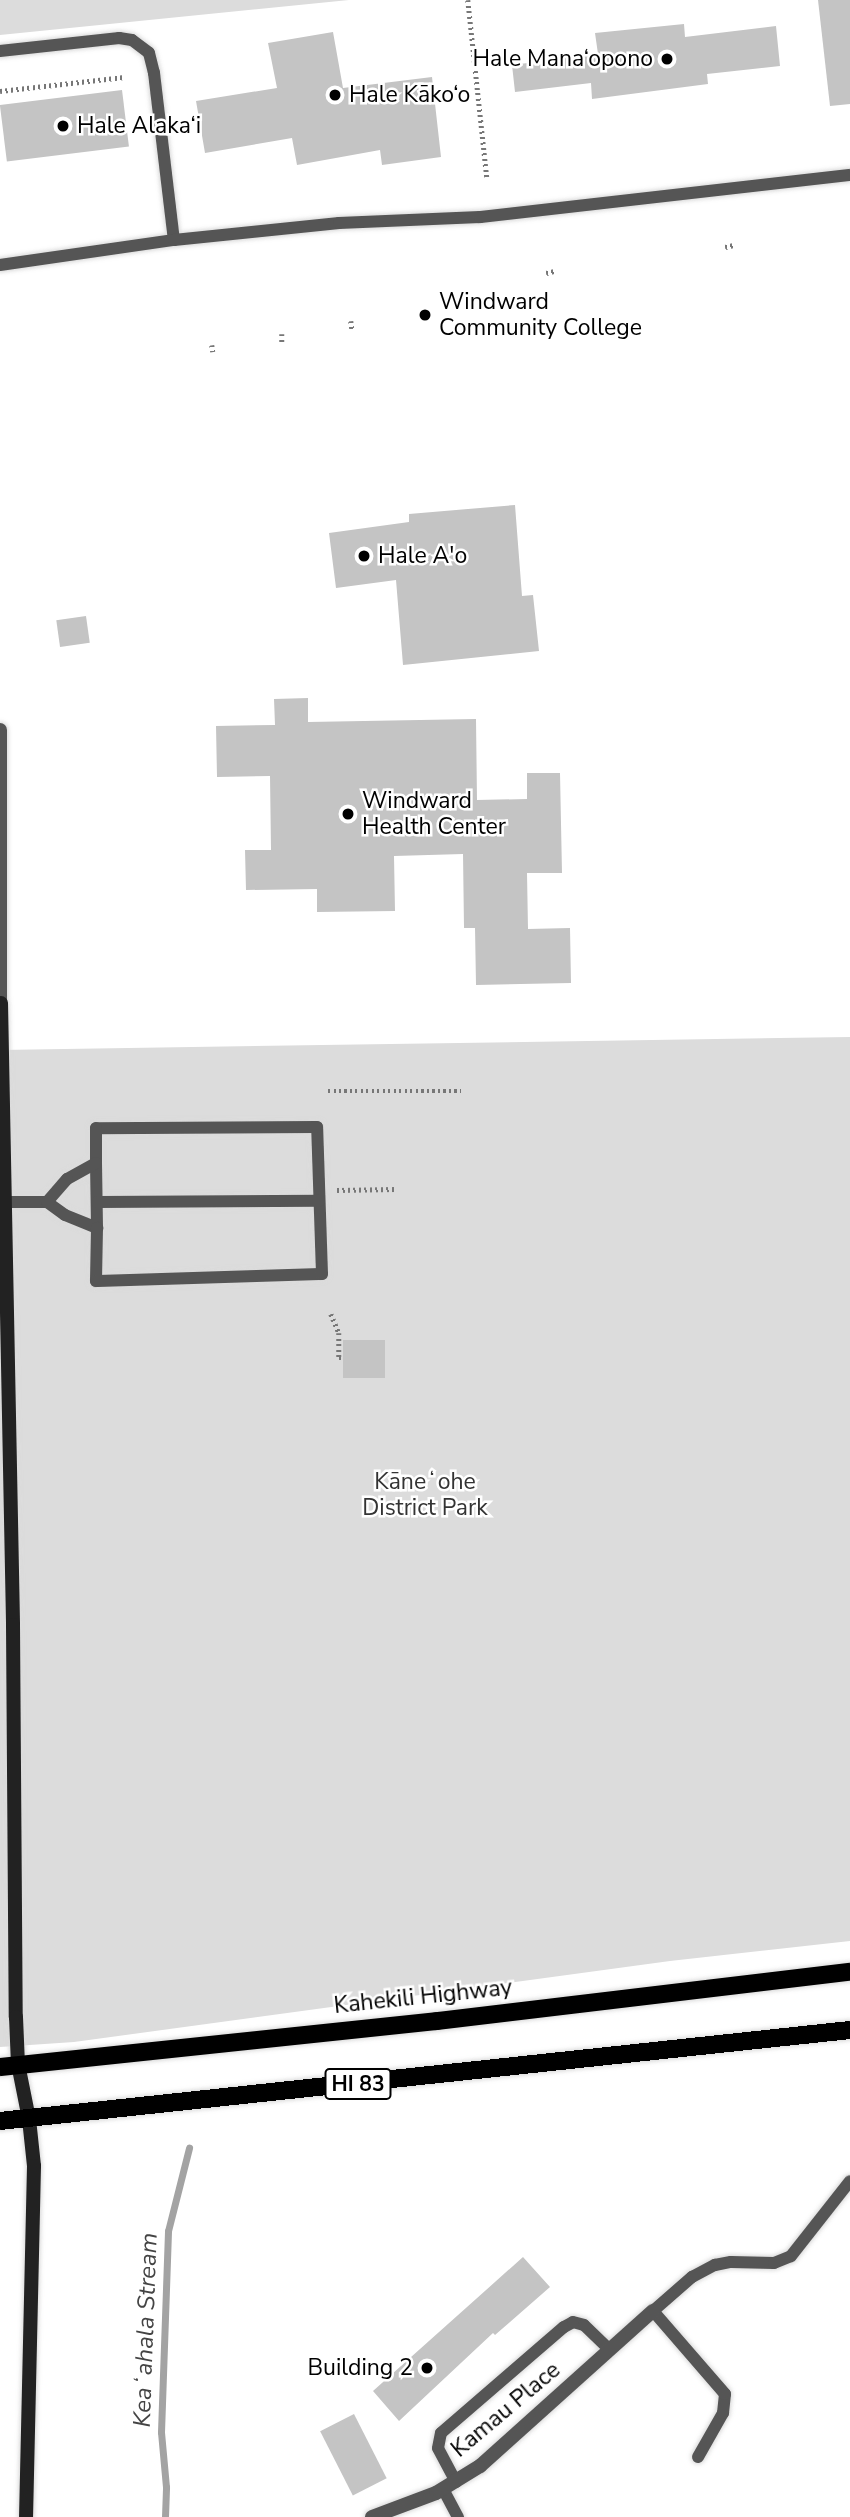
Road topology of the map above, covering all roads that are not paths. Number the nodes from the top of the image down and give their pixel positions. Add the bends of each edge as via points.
1 (0, 51) edge
2 (850, 175) edge
3 (174, 240) junction
4 (0, 265) edge
5 (0, 738) edge
6 (1, 1003) edge
7 (96, 1163) junction
8 (319, 1201) junction
9 (5, 1202) junction
10 (47, 1202) junction
11 (97, 1202) junction
12 (97, 1228) junction
13 (850, 1972) edge
14 (850, 2030) edge
15 (9, 2066) edge
16 (29, 2119) junction
17 (0, 2121) edge
18 (850, 2180) edge
19 (653, 2311) junction
20 (610, 2350) junction
21 (698, 2457) dead end
22 (449, 2485) junction
23 (26, 2517) edge
24 (372, 2517) edge
25 (458, 2517) edge

1 - 3 lane via 120,38 149,52
2 - 3 lane via 480,217 339,223
3 - 4 lane
5 - 6 street
6 - 9 street
7 - 8 lane via 96,1128 317,1127
7 - 10 lane via 68,1179
7 - 11 lane
8 - 11 lane
8 - 12 lane via 322,1274 96,1281
9 - 10 lane
9 - 15 street
10 - 12 lane
11 - 12 lane
13 - 15 main road, Kahekili Highway / HI 83
14 - 16 main road, HI 83
15 - 16 street
16 - 17 main road, HI 83
16 - 23 street via 33,2166
18 - 19 lane via 791,2256 774,2263 715,2265 692,2277
19 - 20 street, Kamau Place
19 - 21 lane via 725,2394 723,2413
20 - 22 street, Kamau Place via 480,2466
20 - 22 lane via 584,2325 573,2322 564,2327 441,2433 438,2448
22 - 24 street, Kamau Place
22 - 25 lane

